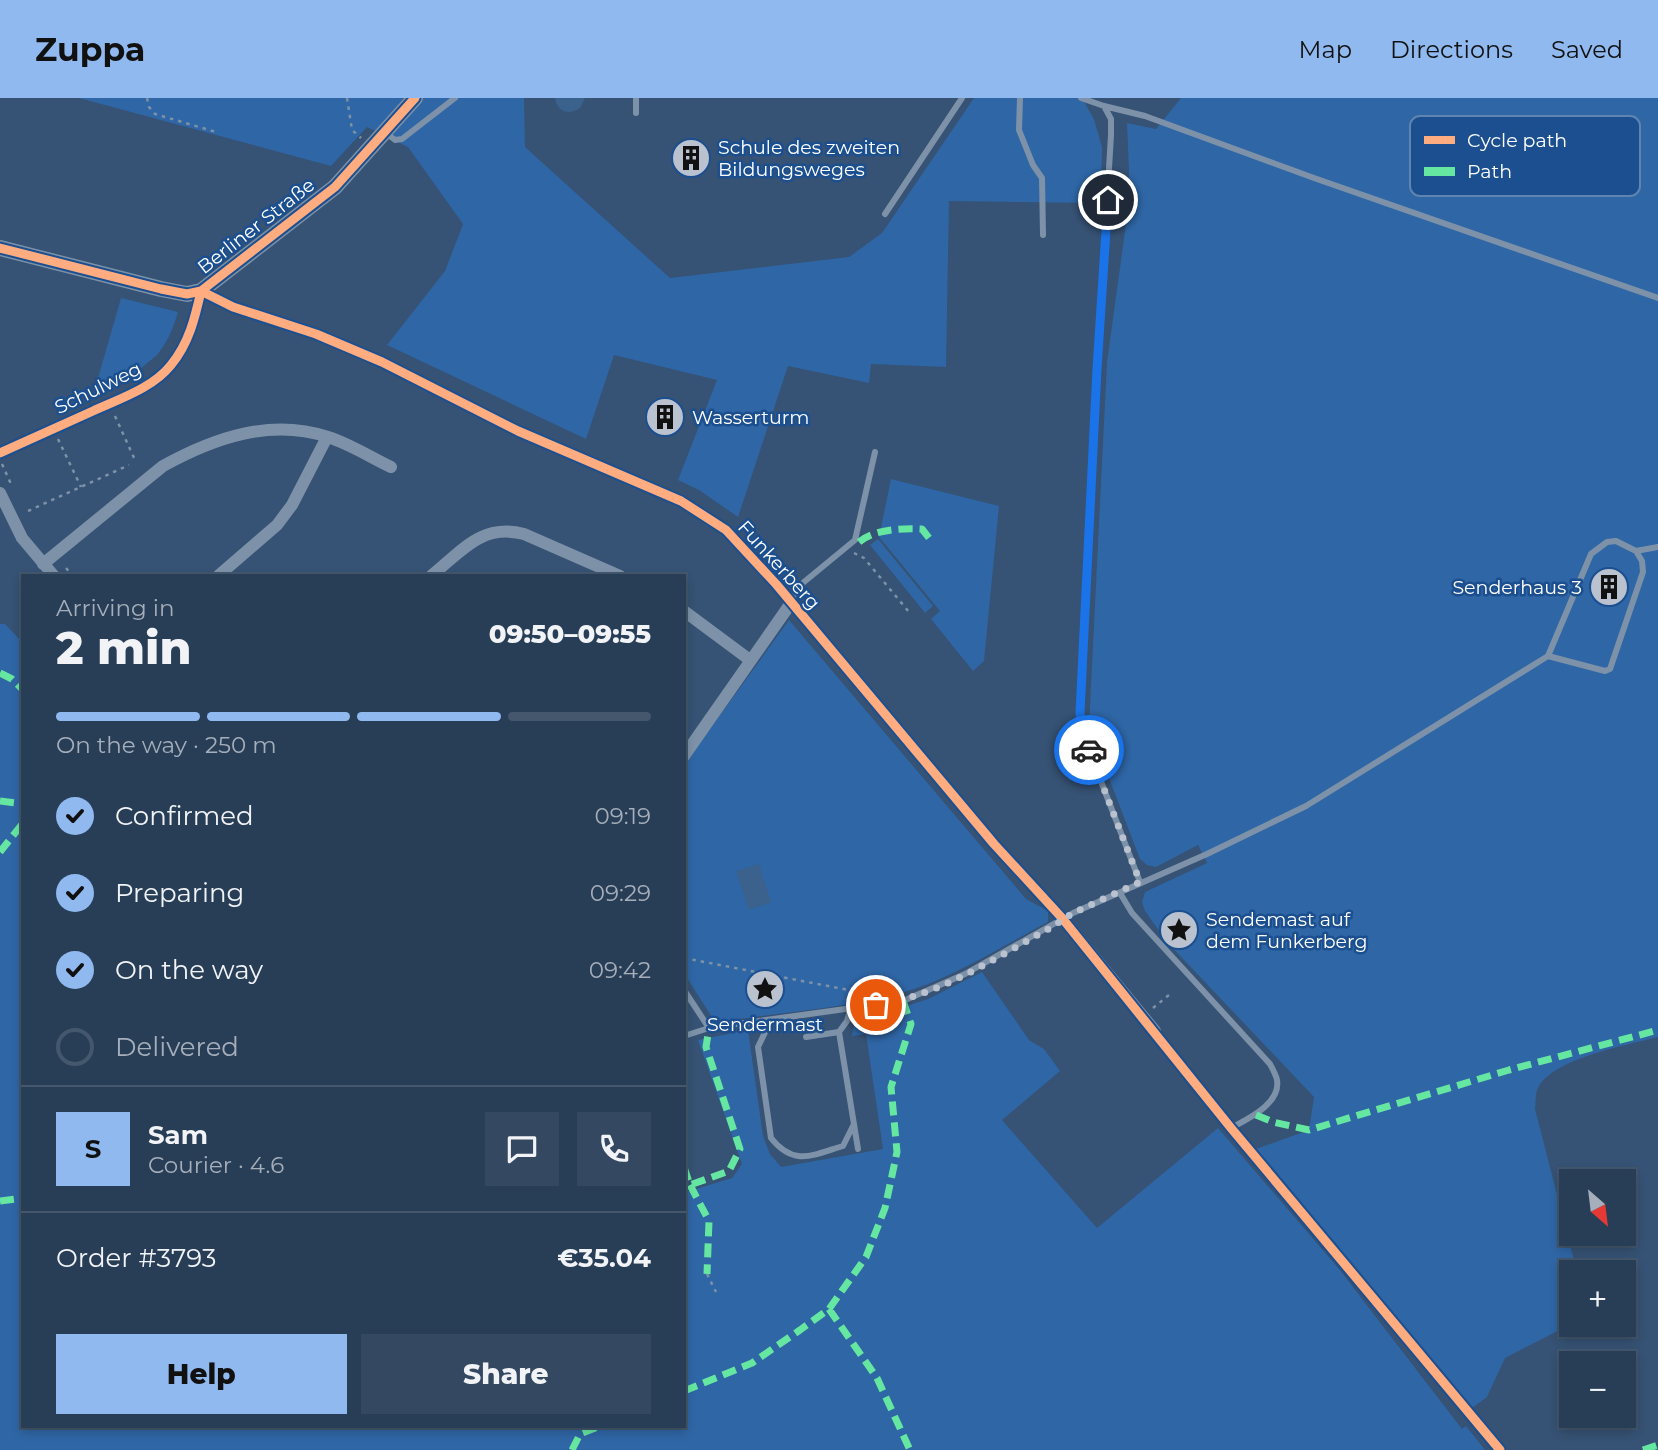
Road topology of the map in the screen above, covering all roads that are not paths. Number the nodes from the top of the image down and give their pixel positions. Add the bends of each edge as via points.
1 (415, 98) edge
2 (454, 98) edge
3 (636, 98) edge
4 (962, 98) edge
5 (1020, 98) edge
6 (1081, 98) edge
7 (1104, 106) junction
8 (636, 113) dead end
9 (385, 132) junction
10 (885, 214) dead end
11 (1043, 235) dead end
12 (0, 248) edge
13 (201, 291) junction
14 (1658, 298) edge
15 (327, 437) junction
16 (875, 452) dead end
17 (0, 453) edge
18 (391, 467) dead end
19 (0, 493) edge
20 (1658, 547) edge
21 (1636, 551) junction
22 (43, 564) junction
23 (598, 571) edge
24 (52, 574) edge
25 (220, 574) edge
26 (434, 574) edge
27 (791, 603) junction
28 (686, 612) edge
29 (1548, 656) junction
30 (750, 660) junction
31 (686, 753) edge
32 (1140, 882) junction
33 (1120, 893) junction
34 (1062, 919) junction
35 (686, 993) edge
36 (850, 1010) junction
37 (771, 1020) junction
38 (709, 1028) junction
39 (1155, 1031) dead end
40 (839, 1032) junction
41 (686, 1035) edge
42 (806, 1037) dead end
43 (854, 1124) junction
44 (1231, 1128) dead end
45 (858, 1149) dead end

1 - 9 street, Berliner Straße
2 - 9 lane via 402,139 395,140
3 - 8 lane
4 - 10 lane
5 - 11 lane via 1019,131 1042,178
6 - 7 lane
7 - 14 lane via 1145,116
7 - 32 lane via 1111,119 1111,146 1080,713 1083,735
9 - 13 street, Berliner Straße via 335,187
12 - 13 street, Berliner Straße via 161,289 187,294
13 - 17 street, Schulweg via 190,333 170,368 134,392
13 - 27 street, Funkerberg via 233,307 366,354 518,431 681,501 726,530
15 - 18 street
15 - 22 street via 270,428 184,454
15 - 25 street via 277,525
16 - 27 lane via 855,540 804,582
19 - 22 street via 22,538
20 - 21 lane
21 - 29 lane via 1616,541 1591,554
21 - 29 lane via 1643,572 1609,669
22 - 24 street
23 - 26 street via 508,530 485,534
27 - 30 street
27 - 34 street, Funkerberg
28 - 30 street
29 - 32 lane via 1306,806
30 - 31 street
32 - 33 lane
33 - 34 lane
33 - 44 lane via 1132,913 1270,1064 1277,1081 1275,1092 1256,1115
34 - 36 lane via 965,974 903,1001
34 - 39 street, Funkerberg
35 - 38 lane
36 - 37 lane
36 - 40 lane
37 - 38 lane
37 - 43 lane via 758,1047 771,1138 786,1152 805,1158 843,1146
38 - 41 lane
40 - 42 lane
40 - 43 lane
43 - 45 lane

